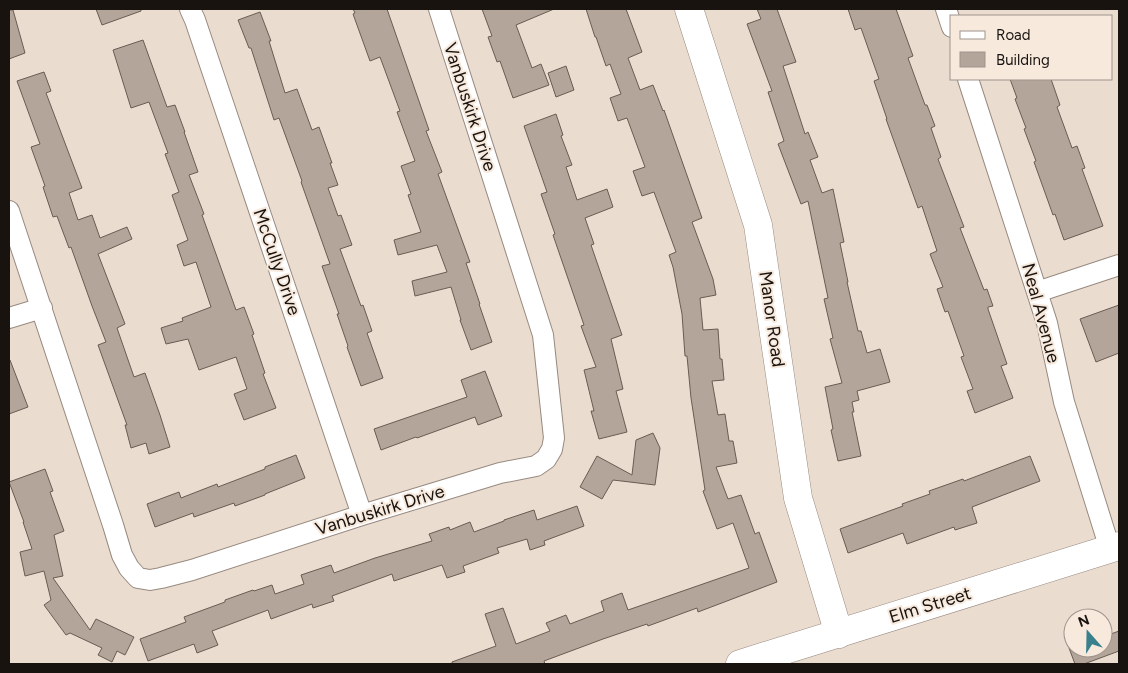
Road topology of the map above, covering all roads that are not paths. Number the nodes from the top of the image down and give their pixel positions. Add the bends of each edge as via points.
1 (190, 9) edge
2 (439, 9) edge
3 (689, 9) edge
4 (946, 9) edge
5 (950, 21) edge
6 (968, 80) edge
7 (9, 211) edge
8 (1119, 266) edge
9 (1037, 292) junction
10 (42, 308) junction
11 (9, 318) edge
12 (362, 515) junction
13 (1115, 548) edge
14 (839, 634) junction
15 (740, 664) edge

1 - 12 street, McCully Drive
2 - 12 street, Vanbuskirk Drive via 543,335 554,438 552,450 536,466 500,473
3 - 14 street, Manor Road via 758,226 798,498
4 - 5 street
6 - 9 street, Neal Avenue
7 - 10 street, Vanbuskirk Drive
8 - 9 street
9 - 13 street, Neal Avenue via 1064,402
10 - 11 street
10 - 12 street, Vanbuskirk Drive via 122,555 138,578 150,580 192,570
13 - 14 street, Elm Street
14 - 15 street, Elm Street

